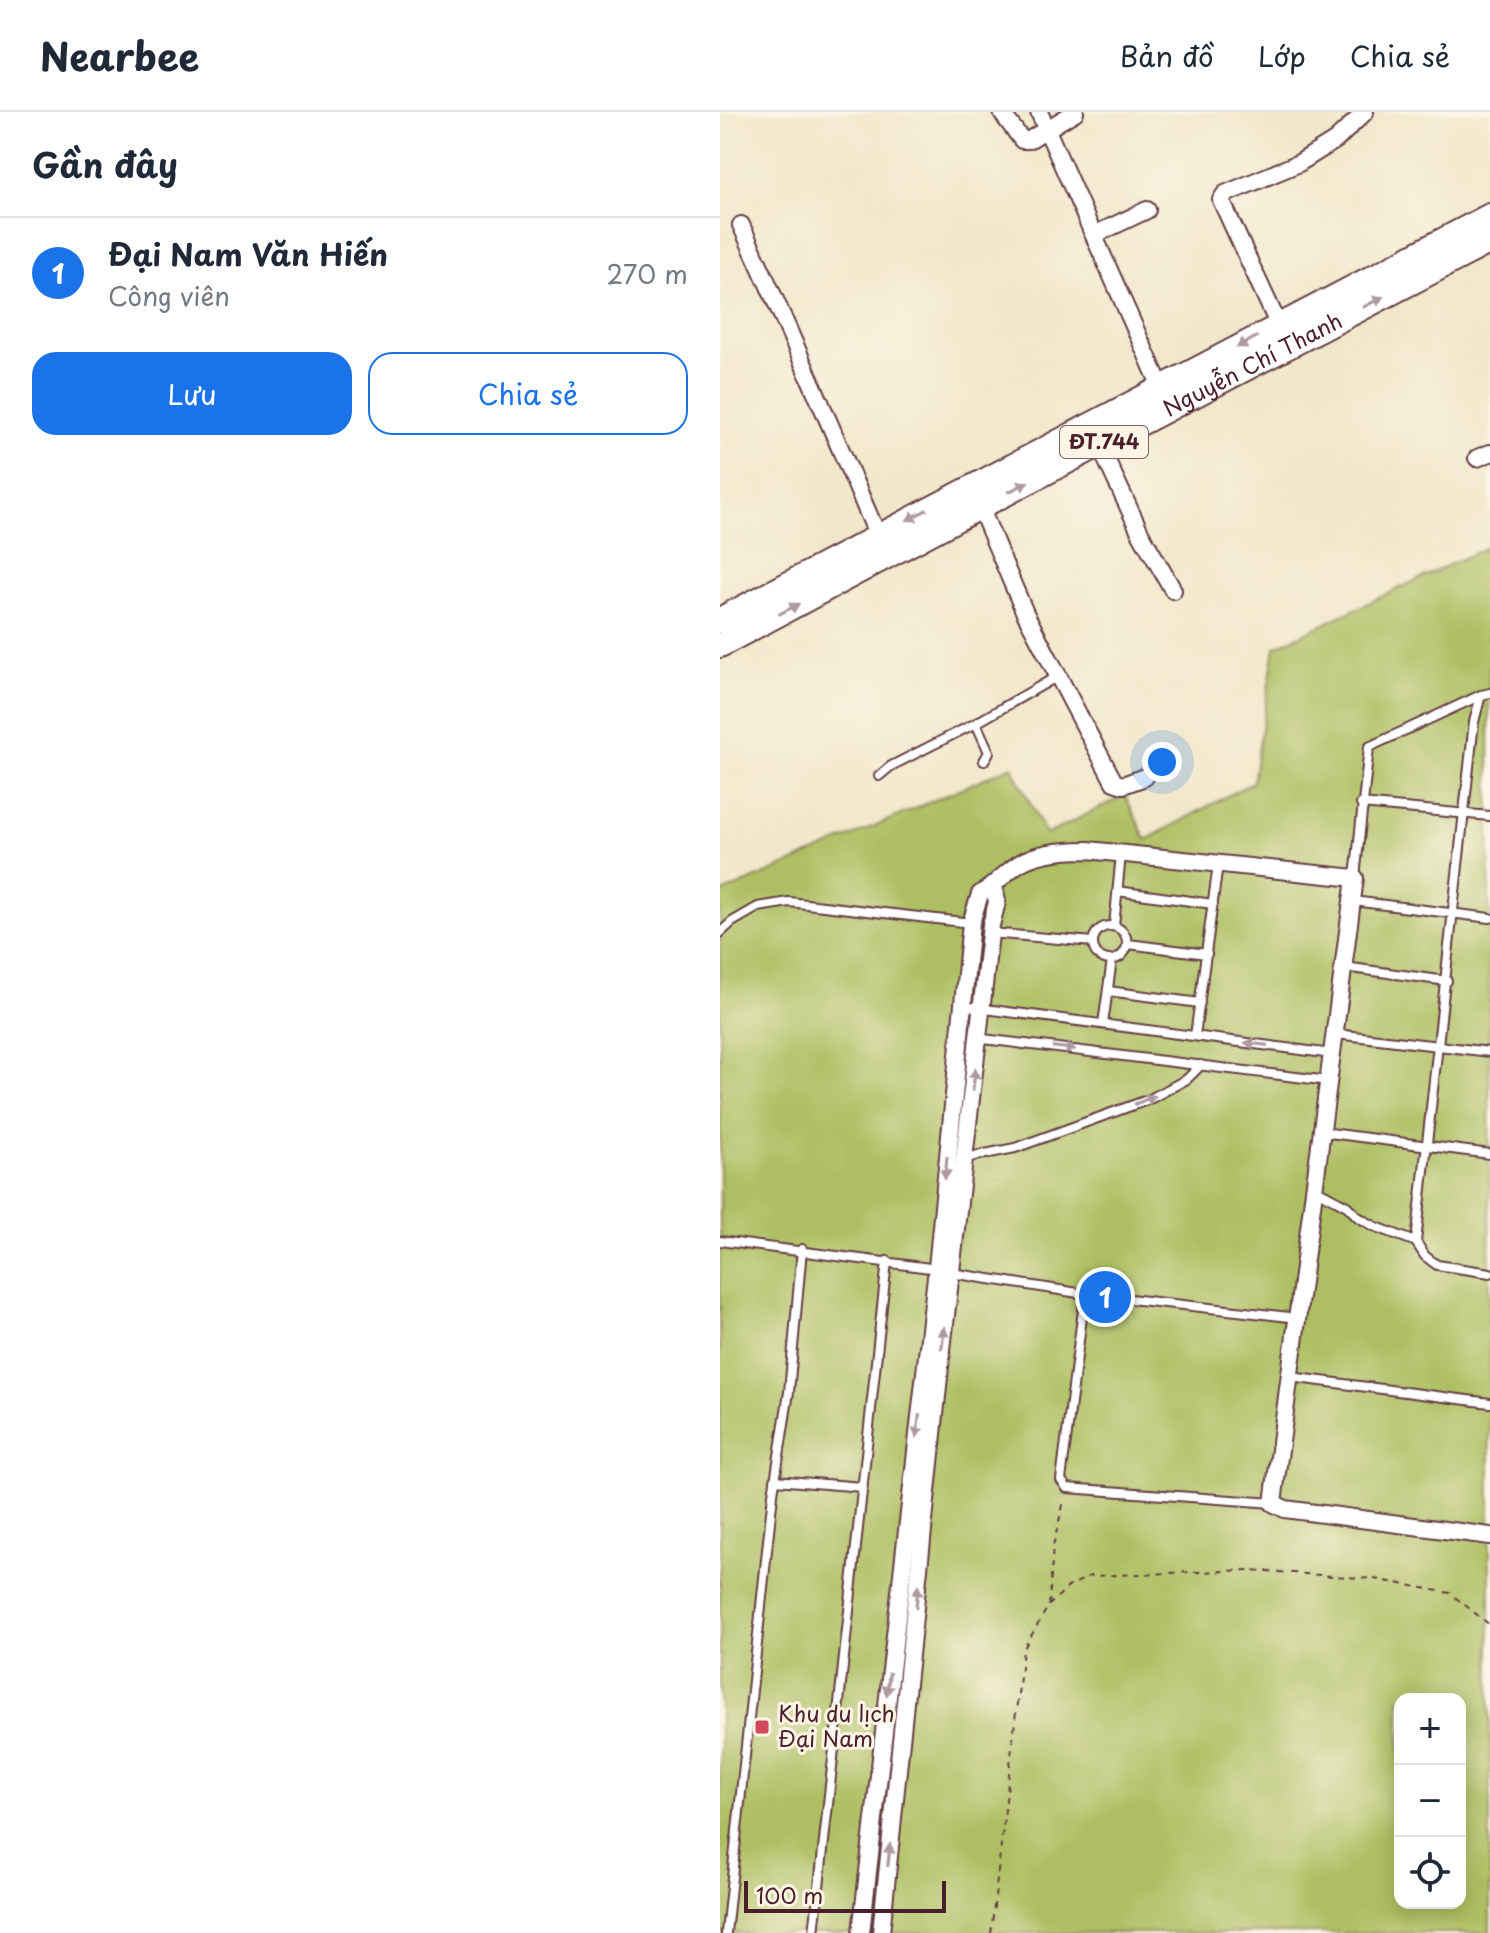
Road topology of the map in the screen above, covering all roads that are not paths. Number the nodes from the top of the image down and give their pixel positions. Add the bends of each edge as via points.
1 (1001, 112) edge
2 (1039, 112) edge
3 (1075, 112) edge
4 (1365, 112) edge
5 (1047, 128) junction
6 (1147, 210) dead end
7 (1490, 216) edge
8 (741, 225) dead end
9 (1094, 235) junction
10 (1489, 245) edge
11 (1284, 336) junction
12 (1161, 387) junction
13 (1099, 444) junction
14 (976, 496) junction
15 (878, 536) junction
16 (1173, 590) dead end
17 (720, 620) edge
18 (720, 645) edge
19 (1059, 675) junction
20 (1486, 694) edge
21 (976, 723) junction
22 (984, 761) dead end
23 (879, 776) dead end
24 (1145, 777) dead end
25 (1361, 804) junction
26 (1465, 813) junction
27 (1490, 816) edge
28 (1121, 853) junction
29 (1219, 864) junction
30 (1355, 878) junction
31 (994, 886) junction
32 (1117, 891) junction
33 (1353, 901) junction
34 (1213, 904) junction
35 (1455, 914) junction
36 (1490, 918) edge
37 (971, 923) junction
38 (1114, 926) junction
39 (720, 933) edge
40 (990, 933) junction
41 (1093, 942) junction
42 (1128, 944) junction
43 (1207, 954) junction
44 (1112, 960) junction
45 (1344, 967) junction
46 (1447, 981) junction
47 (1108, 991) junction
48 (1200, 1003) junction
49 (962, 1006) junction
50 (982, 1008) junction
51 (1103, 1024) junction
52 (1336, 1034) junction
53 (1195, 1036) junction
54 (958, 1038) junction
55 (979, 1038) junction
56 (1439, 1046) junction
57 (1490, 1052) edge
58 (1333, 1054) junction
59 (1201, 1065) junction
60 (1329, 1081) junction
61 (1322, 1132) junction
62 (1427, 1147) junction
63 (1490, 1154) edge
64 (964, 1158) junction
65 (1314, 1188) junction
66 (720, 1241) edge
67 (1416, 1242) junction
68 (802, 1249) junction
69 (887, 1261) junction
70 (944, 1270) junction
71 (1490, 1273) edge
72 (1085, 1294) junction
73 (1299, 1318) junction
74 (1290, 1377) junction
75 (1490, 1403) edge
76 (775, 1480) junction
77 (863, 1487) junction
78 (1273, 1503) junction
79 (1490, 1536) edge
80 (726, 1933) edge
81 (814, 1933) edge
82 (861, 1933) edge
83 (881, 1933) edge

1 - 5 street via 1022,140
2 - 5 street
3 - 5 street
4 - 11 street via 1336,140 1299,163 1221,200
5 - 9 street
6 - 9 street
7 - 11 main road, Nguyễn Chí Thanh / ĐT.744
8 - 15 street
9 - 12 street
11 -> 10 main road, Nguyễn Chí Thanh / ĐT.744
11 -> 12 main road, Nguyễn Chí Thanh / ĐT.744
11 - 13 main road, Nguyễn Chí Thanh / ĐT.744
12 - 14 main road, Nguyễn Chí Thanh / ĐT.744
14 -> 13 main road, Nguyễn Chí Thanh / ĐT.744
13 - 16 street
14 -> 15 main road, Nguyễn Chí Thanh / ĐT.744
18 -> 14 main road, Nguyễn Chí Thanh / ĐT.744
14 - 19 street via 1025,613
15 - 17 main road, Nguyễn Chí Thanh / ĐT.744
19 - 21 lane
19 - 24 street via 1114,782 1123,785
20 - 25 lane via 1369,747
20 - 26 lane via 1474,722
21 - 22 lane via 989,752
21 - 23 lane
25 - 26 lane
25 - 30 lane
26 - 27 lane
26 - 35 lane
28 - 29 street
28 - 31 street via 1069,850 1032,858
28 - 32 lane
29 - 30 street
29 - 34 lane
30 - 33 street
31 - 37 street via 980,894
31 - 40 street via 997,902
32 - 34 lane
32 - 38 lane
33 - 35 lane
33 - 45 street
34 - 43 lane
35 - 36 lane
35 - 46 lane
37 - 39 lane via 789,902 758,907
37 - 49 street
38 - 41 lane via 1103,927
38 - 42 lane via 1124,932
40 - 41 lane
40 - 50 street
41 - 44 lane via 1101,958
42 - 43 lane
42 - 44 lane via 1123,955
43 - 48 lane
44 - 47 lane
45 - 46 lane
45 - 52 street
46 - 56 lane
47 - 48 lane
47 - 51 lane
48 - 53 lane
49 - 50 lane
49 - 54 street
50 - 51 lane
50 - 55 street
51 - 53 lane
52 - 56 lane
52 - 58 street
58 -> 53 lane
54 - 55 lane
54 -> 70 street
55 -> 59 lane
64 -> 55 street
56 - 57 lane
56 - 62 lane
58 - 60 street
59 - 60 lane
64 -> 59 lane via 1015,1148 1150,1099
60 - 61 street
61 - 62 lane
61 - 65 street
62 - 63 lane
62 - 67 lane
64 - 70 street
65 - 67 lane via 1366,1221
65 - 73 street
66 - 68 lane
67 - 71 lane via 1437,1265
68 - 69 lane
68 - 76 lane
69 - 70 lane
69 - 77 lane
70 - 72 lane
70 -> 82 street
83 -> 70 street
72 - 73 lane
72 - 78 lane via 1061,1480 1067,1488
73 - 74 street
74 - 75 lane
74 - 78 street
76 - 77 lane
76 - 80 lane
77 - 81 lane
78 - 79 street via 1285,1509

